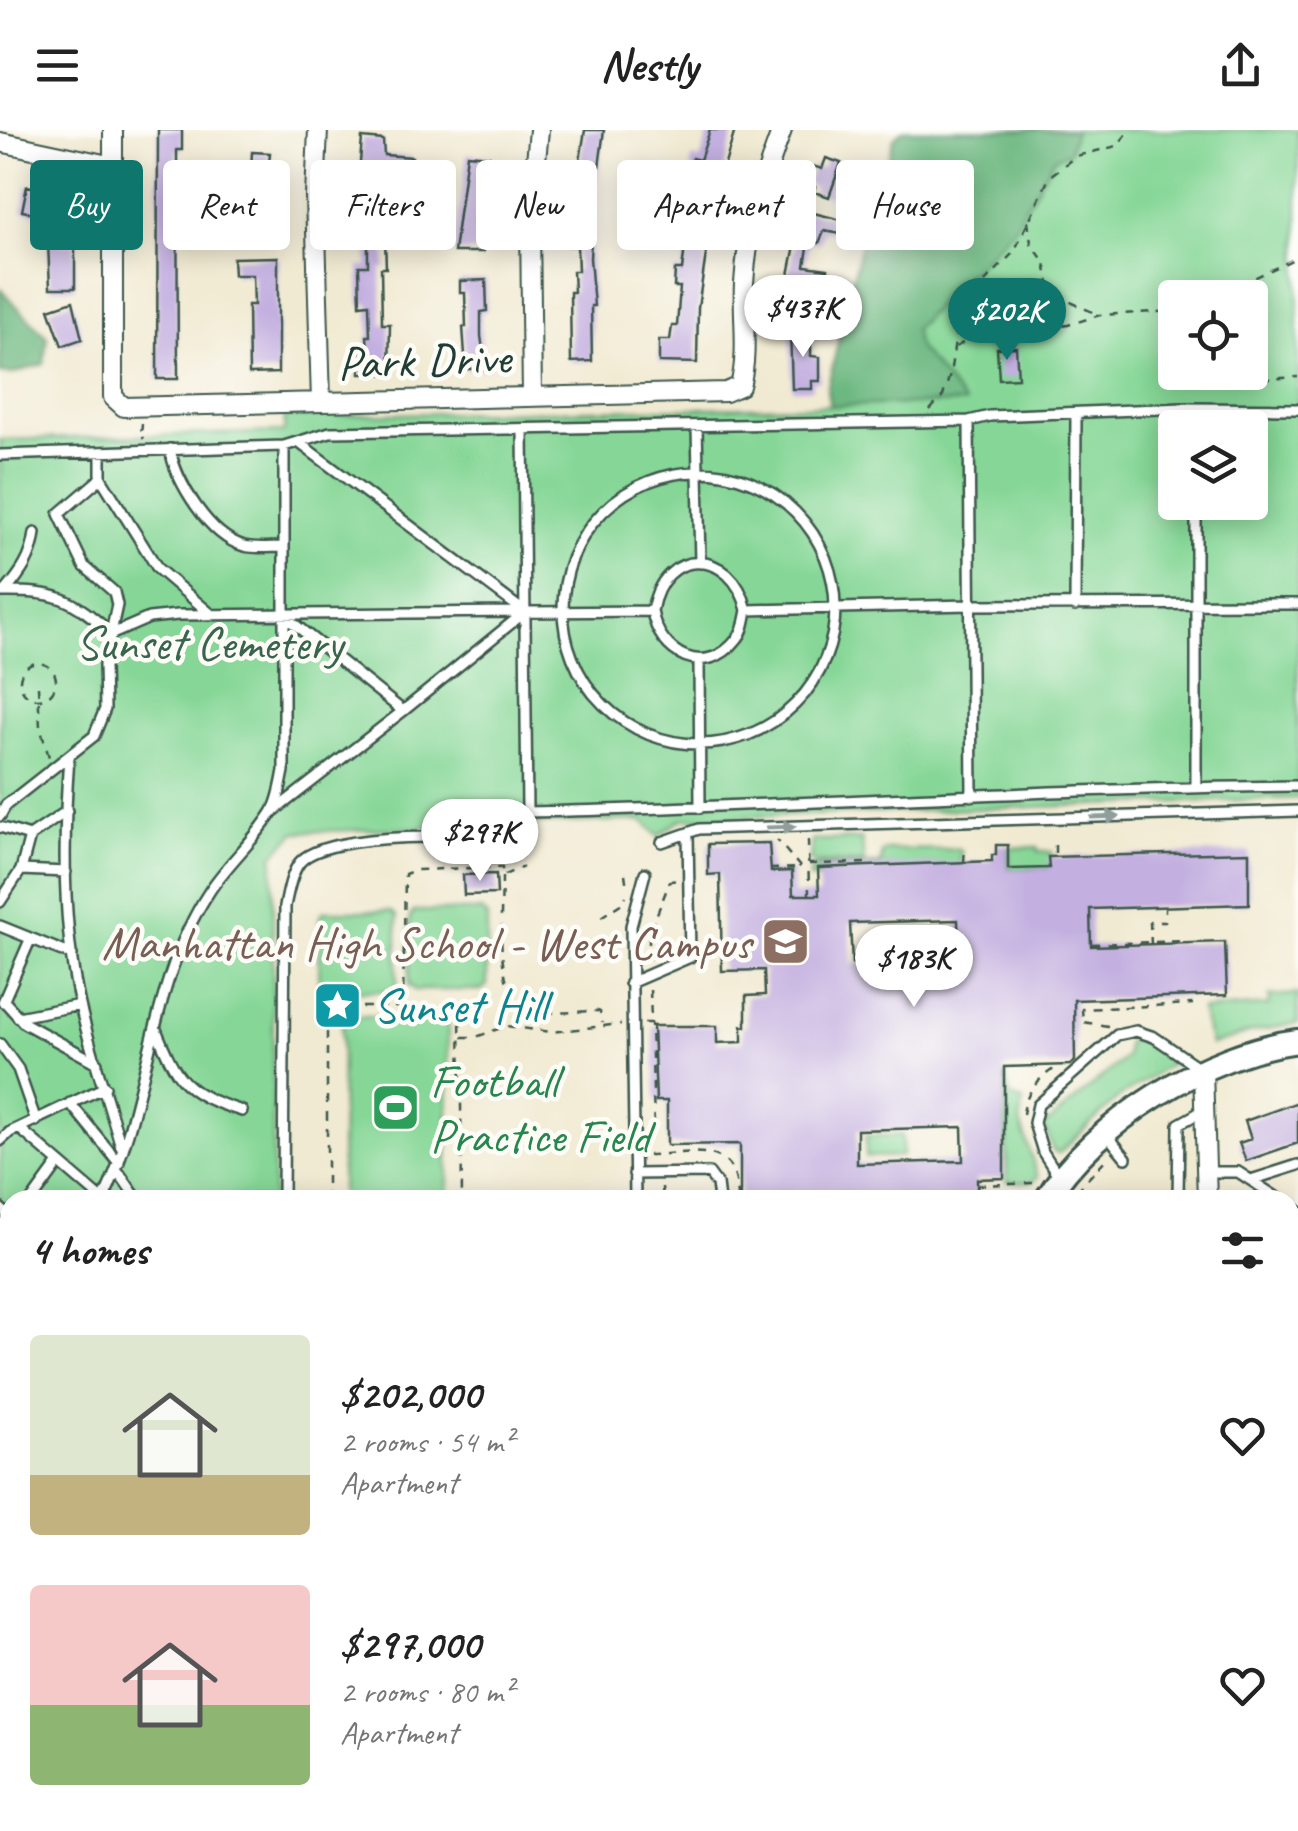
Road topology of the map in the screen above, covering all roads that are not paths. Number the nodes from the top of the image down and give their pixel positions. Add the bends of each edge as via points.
1 (113, 130) edge
2 (318, 130) edge
3 (540, 130) edge
4 (782, 130) edge
5 (0, 142) edge
6 (85, 160) edge
7 (113, 160) edge
8 (113, 250) edge
9 (532, 396) junction
10 (321, 402) junction
11 (1196, 409) joint
12 (1298, 410) edge
13 (1076, 413) junction
14 (969, 421) junction
15 (697, 426) junction
16 (524, 429) junction
17 (298, 442) junction
18 (284, 446) junction
19 (170, 450) junction
20 (102, 452) junction
21 (0, 454) edge
22 (698, 472) junction
23 (102, 478) junction
24 (1196, 520) edge
25 (35, 533) dead end
26 (283, 547) junction
27 (700, 563) junction
28 (3, 592) edge
29 (970, 604) junction
30 (1298, 604) edge
31 (1196, 605) junction
32 (1076, 606) junction
33 (836, 607) junction
34 (748, 610) junction
35 (652, 611) junction
36 (526, 612) junction
37 (562, 612) junction
38 (212, 615) junction
39 (283, 615) junction
40 (112, 634) junction
41 (699, 660) junction
42 (402, 711) junction
43 (700, 744) junction
44 (69, 757) junction
45 (1298, 786) edge
46 (1196, 787) junction
47 (972, 796) junction
48 (3, 804) edge
49 (700, 808) junction
50 (66, 811) junction
51 (1298, 811) edge
52 (272, 812) junction
53 (0, 816) edge
54 (0, 827) edge
55 (686, 834) junction
56 (30, 836) junction
57 (662, 842) dead end
58 (521, 846) dead end
59 (21, 870) junction
60 (66, 872) junction
61 (645, 873) dead end
62 (0, 902) edge
63 (0, 926) edge
64 (30, 940) junction
65 (72, 955) junction
66 (630, 984) junction
67 (3, 1002) edge
68 (80, 1005) junction
69 (18, 1017) junction
70 (154, 1024) junction
71 (1298, 1041) edge
72 (0, 1044) edge
73 (98, 1063) junction
74 (1203, 1070) junction
75 (105, 1087) junction
76 (70, 1103) junction
77 (1204, 1110) junction
78 (242, 1111) dead end
79 (36, 1121) junction
80 (19, 1128) junction
81 (1106, 1134) junction
82 (0, 1141) edge
83 (122, 1151) junction
84 (1126, 1158) dead end
85 (59, 1163) junction
86 (1298, 1165) edge
87 (118, 1167) junction
88 (1206, 1172) junction
89 (634, 1174) junction
90 (1251, 1180) junction
91 (1058, 1186) edge
92 (39, 1190) edge
93 (91, 1190) edge
94 (108, 1190) edge
95 (132, 1190) edge
96 (283, 1190) edge
97 (635, 1190) edge
98 (719, 1190) edge
99 (1178, 1190) edge
100 (1207, 1190) edge
101 (1266, 1190) edge

1 - 7 street
2 - 10 street
3 - 9 street via 530,223
4 - 9 street, Park Drive via 757,196 744,281 740,386 726,392
5 - 6 street
8 - 10 street, Park Drive via 113,397 124,407
9 - 10 street, Park Drive
11 - 12 lane
11 - 13 lane
13 - 14 lane
13 - 32 lane
14 - 15 lane
14 - 29 lane
15 - 16 lane
15 - 22 lane
16 - 17 lane via 330,432
16 - 36 lane
17 - 18 lane
17 - 36 lane
18 - 19 lane
18 - 26 lane
19 - 20 lane
19 - 26 lane via 186,492 229,538 257,548
20 - 21 lane
20 - 23 lane
22 - 27 lane
22 - 33 lane via 751,482 795,511 825,555
22 - 37 lane via 646,482 602,512 572,557
23 - 38 lane via 158,569
23 - 40 lane via 59,514 84,566 114,592
24 - 31 lane
25 - 28 lane via 22,572
26 - 39 lane
27 - 34 lane via 730,574
27 - 35 lane via 665,578
28 - 40 lane via 66,598
29 - 32 lane
29 - 33 lane
29 - 47 lane
30 - 31 lane
31 - 32 lane
31 - 46 lane
33 - 34 lane
33 - 43 lane via 826,660 796,704 752,734
34 - 41 lane via 736,641
35 - 37 lane
35 - 41 lane via 667,646
36 - 37 lane
36 - 39 lane
36 - 42 lane
36 - 49 lane via 528,812
37 - 43 lane via 573,661 603,705 648,734
38 - 39 lane
38 - 40 lane via 149,618
39 - 42 lane
39 - 52 lane via 284,770
40 - 44 lane via 104,665 105,709 94,736
41 - 43 lane
42 - 52 lane
43 - 49 lane
44 - 48 lane
44 - 50 lane
45 - 46 lane
46 - 47 lane
47 - 49 lane
48 - 53 lane
50 - 56 lane
50 - 60 lane
55 -> 51 lane
52 - 70 lane via 200,907
54 - 56 lane
55 - 57 lane
55 - 66 lane via 690,957
56 - 59 lane
58 - 96 lane via 368,839 316,850 299,863 285,906
59 - 60 lane
59 - 62 lane
60 - 65 lane
61 - 66 lane via 631,926
63 - 64 lane
64 - 65 lane
64 - 67 lane
65 - 68 lane
66 - 89 lane
67 - 69 lane
68 - 69 lane
68 - 73 lane
69 - 73 lane
70 - 78 lane via 192,1092
70 - 83 lane
71 - 74 street
72 - 79 lane via 18,1070
73 - 75 lane
74 - 77 street
74 - 81 street via 1131,1111
74 - 91 lane via 1154,1037 1118,1035 1038,1105 1034,1124
75 - 76 lane
75 - 83 lane
76 - 79 lane
76 - 87 lane
77 - 88 street
77 - 99 lane via 1179,1124
79 - 80 lane
80 - 82 lane
80 - 85 lane
81 - 84 lane
81 - 91 street
83 - 87 lane
85 - 92 lane
85 - 93 lane
86 - 90 lane
87 - 94 lane
87 - 95 lane
88 - 90 lane via 1238,1172
88 - 100 street
89 - 97 lane
89 - 98 lane via 709,1174
90 - 101 lane

